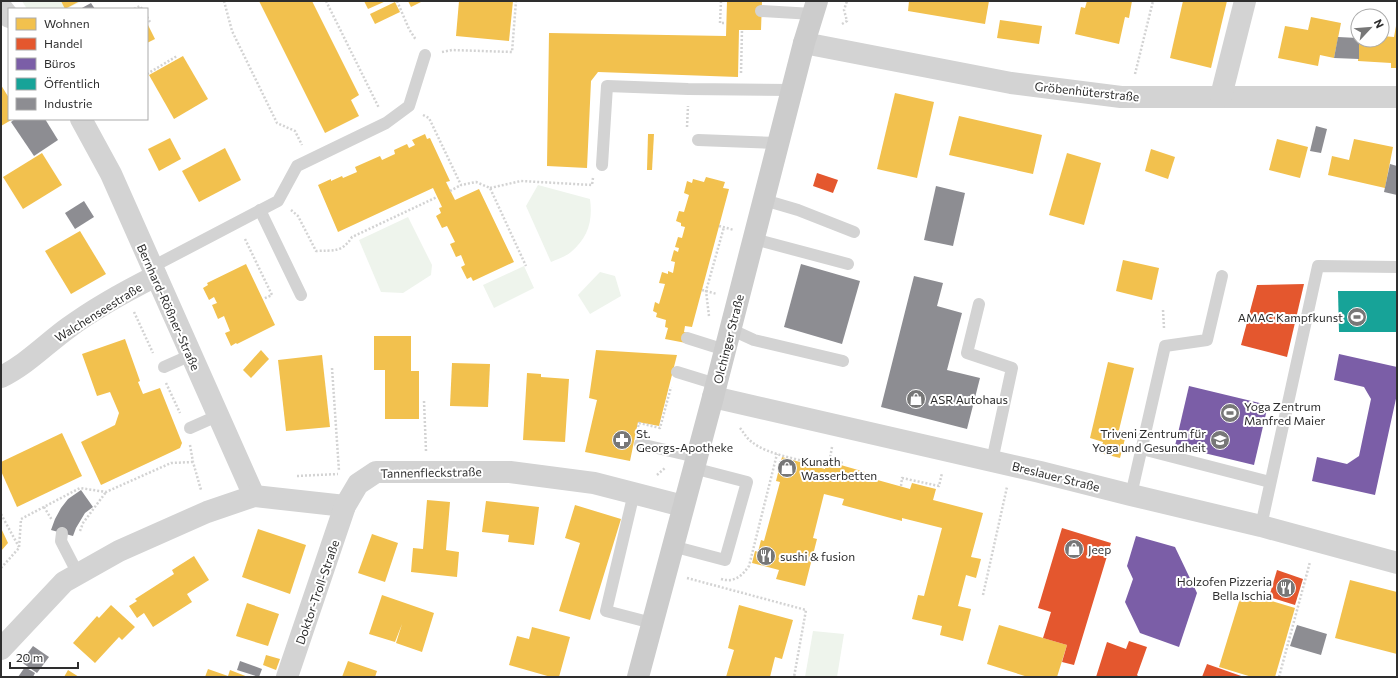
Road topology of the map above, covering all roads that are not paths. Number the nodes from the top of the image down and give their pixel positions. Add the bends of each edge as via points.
1 (1245, 1) edge
2 (815, 8) edge
3 (761, 11) dead end
4 (804, 43) junction
5 (425, 55) road end
6 (792, 90) junction
7 (1221, 96) junction
8 (1397, 97) edge
9 (82, 120) edge
10 (698, 140) dead end
11 (778, 143) junction
12 (602, 165) road end
13 (764, 200) junction
14 (260, 210) junction
15 (854, 232) dead end
16 (754, 238) junction
17 (848, 264) dead end
18 (1397, 267) edge
19 (154, 272) junction
20 (1222, 276) dead end
21 (301, 295) dead end
22 (979, 304) dead end
23 (730, 328) junction
24 (687, 338) dead end
25 (725, 350) junction
26 (191, 355) junction
27 (843, 361) dead end
28 (164, 367) dead end
29 (677, 372) dead end
30 (1, 377) edge
31 (715, 391) junction
32 (217, 416) junction
33 (190, 428) dead end
34 (640, 444) dead end
35 (1142, 449) junction
36 (992, 461) junction
37 (695, 463) junction
38 (1270, 482) junction
39 (634, 493) junction
40 (1131, 495) junction
41 (254, 496) junction
42 (345, 506) junction
43 (683, 506) junction
44 (1260, 526) junction
45 (62, 533) dead end
46 (672, 546) junction
47 (1397, 563) edge
48 (85, 570) junction
49 (652, 623) junction
50 (1, 649) edge
51 (287, 677) edge
52 (638, 677) edge

1 - 7 street
2 - 3 lane
2 - 4 main road, Olchinger Straße
4 - 6 main road, Olchinger Straße
4 - 7 street, Gröbenhüterstraße via 1011,83 1121,97
5 - 14 lane via 409,106 386,123 297,166 278,201
6 - 11 main road, Olchinger Straße
6 - 12 lane via 607,86
7 - 8 street, Gröbenhüterstraße
9 - 19 street, Bernhard-Rößner-Straße via 111,174
10 - 11 lane
11 - 13 main road, Olchinger Straße
13 - 15 lane
13 - 16 main road, Olchinger Straße
14 - 19 lane
14 - 21 lane
16 - 17 lane
16 - 23 main road, Olchinger Straße
18 - 38 lane via 1318,266
19 - 26 street, Bernhard-Rößner-Straße
19 - 30 street, Walchenseestraße via 70,327 13,371
20 - 35 lane via 1206,340 1165,346
22 - 36 lane via 967,353 1012,368
23 - 25 main road, Olchinger Straße
23 - 27 lane via 754,340
24 - 25 lane
25 - 31 main road, Olchinger Straße
26 - 28 lane
26 - 32 street, Bernhard-Rößner-Straße
29 - 31 lane
31 - 36 street, Breslauer Straße
31 - 37 main road, Olchinger Straße
32 - 33 lane
32 - 41 street, Bernhard-Rößner-Straße
34 - 37 lane
35 - 38 lane
35 - 40 lane
36 - 40 street, Breslauer Straße
37 - 43 main road, Olchinger Straße
37 - 46 lane via 747,482 725,560
38 - 44 lane
39 - 42 street, Tannenfleckstraße via 594,483 510,472 376,472 358,484
39 - 43 street, Tannenfleckstraße
39 - 49 lane via 606,611
40 - 44 street, Breslauer Straße
41 - 42 street
41 - 48 street via 207,512 119,551
42 - 51 street, Doktor-Troll-Straße
43 - 46 main road, Olchinger Straße
44 - 47 street, Breslauer Straße
45 - 48 lane via 61,541
46 - 49 main road, Olchinger Straße
48 - 50 street via 64,582
49 - 52 main road, Olchinger Straße

